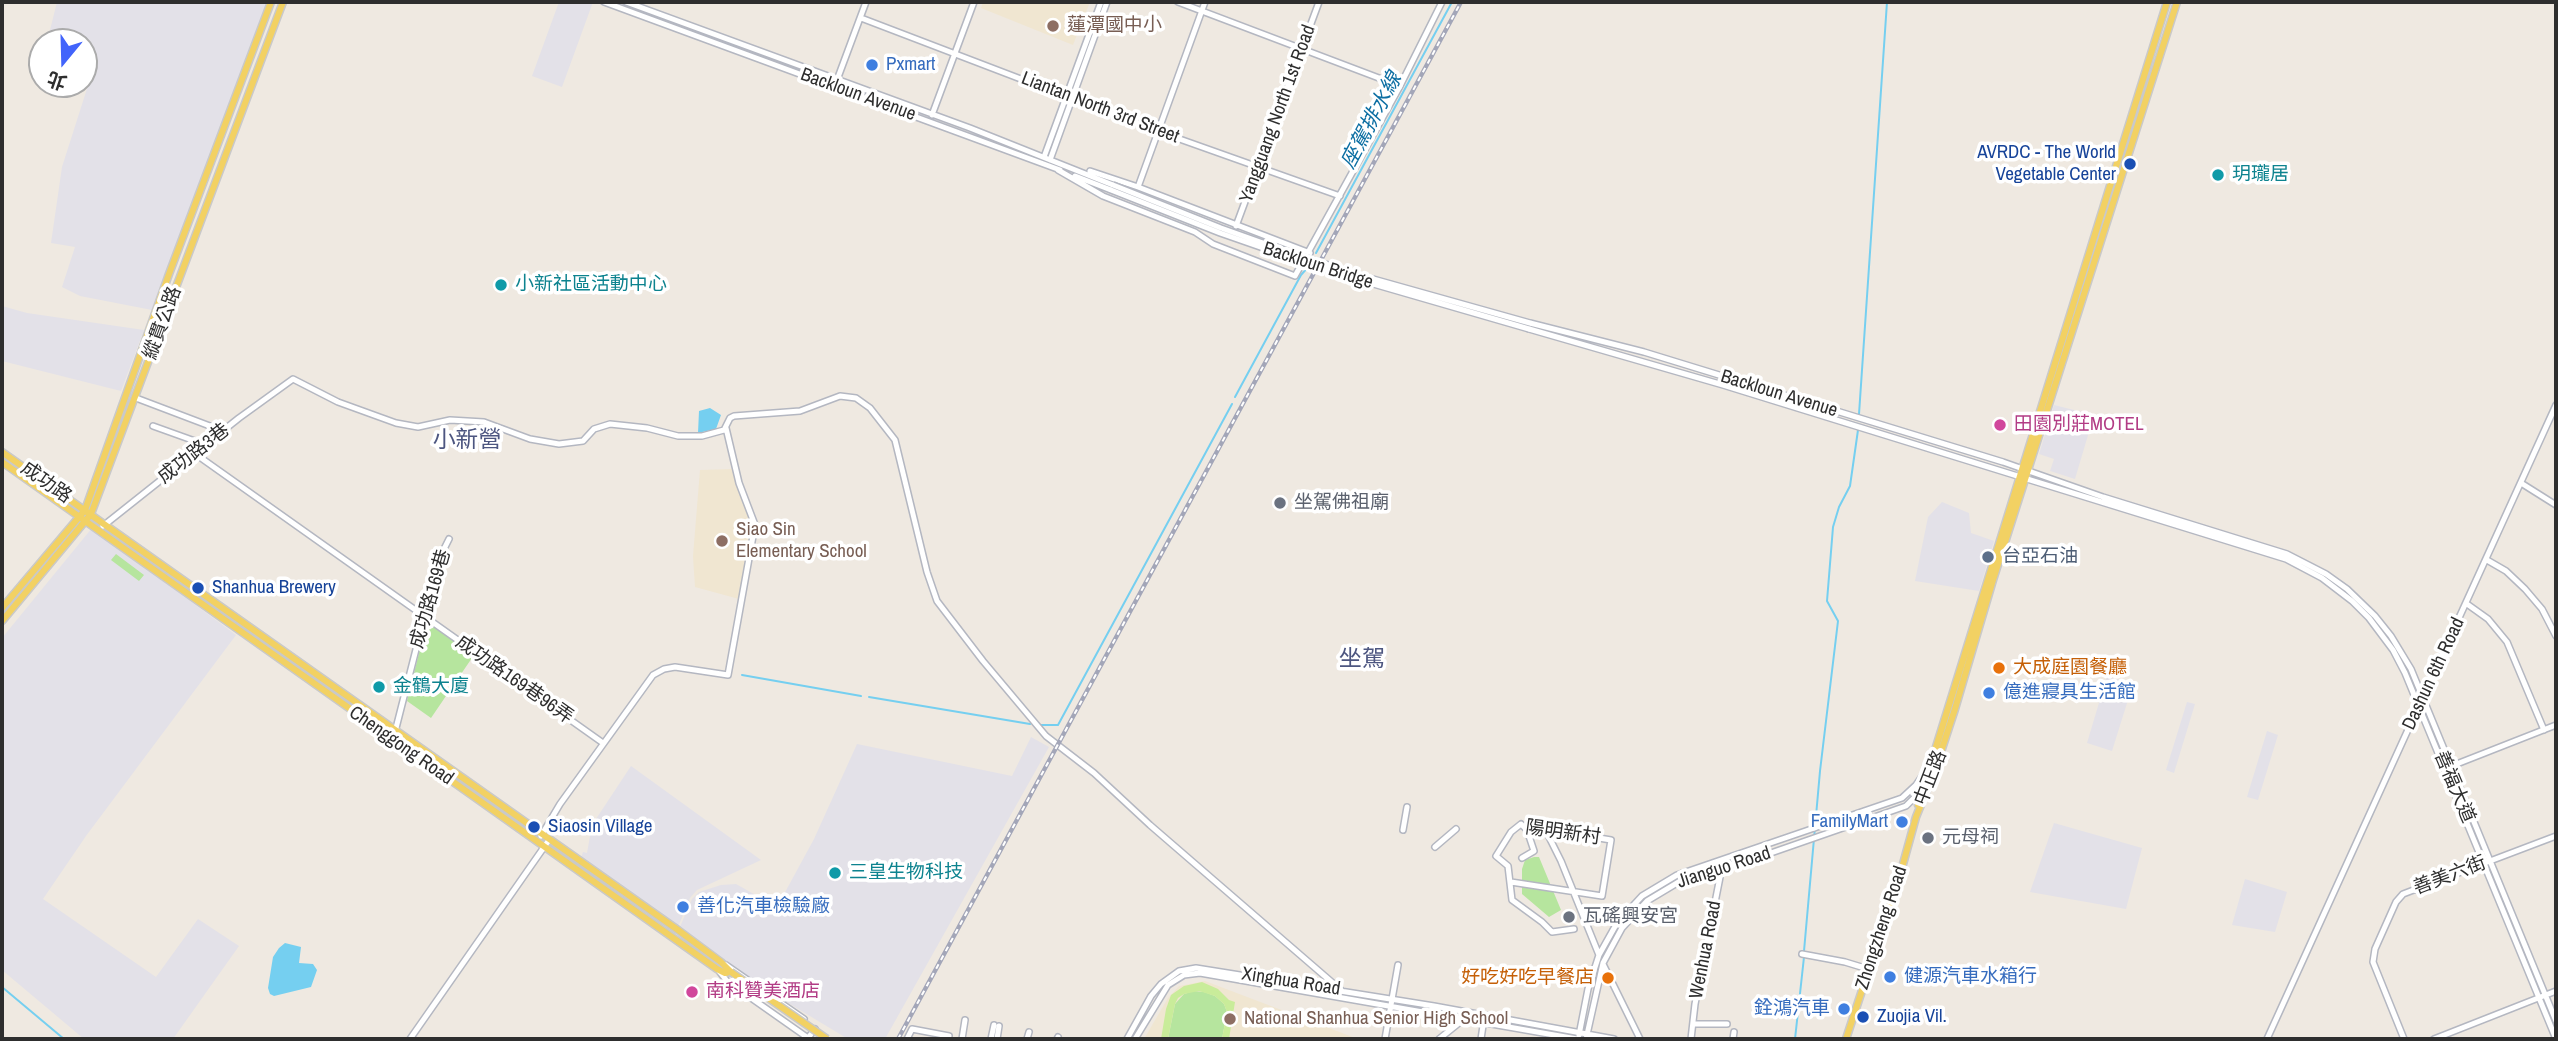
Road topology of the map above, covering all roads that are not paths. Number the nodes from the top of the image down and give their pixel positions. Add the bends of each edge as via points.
1 (271, 2) edge
2 (283, 2) edge
3 (604, 2) edge
4 (626, 2) edge
5 (866, 2) edge
6 (974, 2) edge
7 (1101, 2) edge
8 (1107, 2) edge
9 (1178, 2) edge
10 (1205, 2) edge
11 (1319, 2) edge
12 (1442, 2) edge
13 (2167, 2) edge
14 (2177, 2) edge
15 (1202, 10) junction
16 (861, 18) junction
17 (1302, 47) junction
18 (954, 53) junction
19 (836, 83) junction
20 (1400, 86) junction
21 (1069, 96) junction
22 (933, 115) junction
23 (1157, 131) junction
24 (1047, 158) junction
25 (1062, 163) junction
26 (1044, 165) junction
27 (1258, 166) junction
28 (1058, 170) junction
29 (1112, 187) junction
30 (1138, 187) junction
31 (1340, 196) junction
32 (1236, 226) junction
33 (1310, 253) junction
34 (1530, 326) junction
35 (136, 398) junction
36 (2556, 407) edge
37 (153, 426) dead end
38 (726, 428) junction
39 (223, 431) junction
40 (206, 445) junction
41 (2, 452) edge
42 (194, 453) junction
43 (2, 462) edge
44 (2023, 473) junction
45 (2521, 483) junction
46 (2556, 505) edge
47 (88, 512) junction
48 (82, 519) junction
49 (104, 524) junction
50 (99, 531) junction
51 (449, 539) dead end
52 (2487, 560) junction
53 (2467, 604) junction
54 (2, 608) edge
55 (425, 618) junction
56 (2, 621) edge
57 (2556, 636) edge
58 (2423, 698) junction
59 (2419, 706) junction
60 (2556, 725) edge
61 (2543, 730) junction
62 (395, 732) junction
63 (391, 739) junction
64 (603, 743) junction
65 (2449, 767) junction
66 (1931, 769) junction
67 (1919, 794) junction
68 (1407, 807) dead end
69 (1916, 817) junction
70 (1456, 829) dead end
71 (1545, 829) junction
72 (1403, 830) dead end
73 (1527, 830) junction
74 (542, 835) junction
75 (2556, 836) edge
76 (550, 840) junction
77 (537, 842) junction
78 (1435, 847) dead end
79 (544, 848) junction
80 (1522, 858) dead end
81 (2488, 862) junction
82 (1721, 864) junction
83 (1511, 882) junction
84 (1573, 892) junction
85 (1574, 929) dead end
86 (1802, 954) dead end
87 (1599, 955) junction
88 (1602, 963) junction
89 (719, 965) junction
90 (1398, 965) dead end
91 (1868, 969) junction
92 (1342, 991) junction
93 (2556, 991) edge
94 (2545, 995) junction
95 (2538, 998) junction
96 (1392, 1002) junction
97 (1465, 1019) junction
98 (1484, 1019) junction
99 (965, 1020) dead end
100 (2556, 1021) edge
101 (1694, 1024) junction
102 (1727, 1024) dead end
103 (1029, 1032) dead end
104 (949, 1035) dead end
105 (1582, 1037) edge
106 (410, 1039) edge
107 (827, 1039) edge
108 (907, 1039) edge
109 (962, 1039) edge
110 (991, 1039) edge
111 (997, 1039) edge
112 (1027, 1039) edge
113 (1127, 1039) edge
114 (1135, 1039) edge
115 (1385, 1039) edge
116 (1439, 1039) edge
117 (1481, 1039) edge
118 (1614, 1039) edge
119 (1640, 1039) edge
120 (1691, 1039) edge
121 (1846, 1039) edge
122 (2267, 1039) edge
123 (2404, 1039) edge
124 (2434, 1039) edge
125 (2556, 1039) edge

1 - 47 main road, 縱貫公路 via 169,274
2 - 35 main road, 縱貫公路
3 - 19 street, Backloun Avenue
4 - 19 street, Backloun Avenue
5 - 16 street
6 - 18 street
7 - 21 street
8 - 21 street
9 - 15 street
10 - 15 street
11 - 17 street, Yangguang North 1st Road
12 - 20 street
13 - 44 main road
14 - 44 main road
15 - 17 street
15 - 23 street
16 - 18 street, Liantan North 3rd Street
16 - 19 street
17 - 20 street
17 - 27 street, Yangguang North 1st Road
18 - 21 street, Liantan North 3rd Street
18 - 22 street
19 - 22 street, Backloun Avenue
19 - 26 street, Backloun Avenue
20 - 31 street
21 - 23 street, Liantan North 3rd Street
21 - 24 street
22 - 24 street, Backloun Avenue
23 - 27 street, Liantan North 3rd Street
23 - 30 street
24 - 25 street, Backloun Avenue
24 - 26 street
25 - 29 street, Backloun Avenue
25 - 30 street
26 - 28 street, Backloun Avenue
27 - 31 street, Liantan North 3rd Street
27 - 32 street, Yangguang North 1st Road
28 - 29 street, Backloun Avenue
28 - 33 street via 1102,196 1295,276
29 - 34 street, Backloun Bridge, bridge via 1301,256
30 - 32 street
31 - 33 street
32 - 33 street
34 - 44 street, Backloun Avenue
34 - 44 street, Backloun Avenue via 1644,352
35 - 39 street
35 - 47 main road, 縱貫公路
36 - 45 street, Dashun 6th Road
37 - 40 street
38 - 39 street, 成功路3巷 via 705,436 685,436 605,424 583,442 555,444 484,422 450,420 418,427 396,422 338,402 293,379
38 - 64 street via 738,483 755,526 729,675 675,667 658,672
38 - 92 street via 733,416 800,411 843,396 867,405 897,444 937,601 983,661 1046,736
39 - 40 street, 成功路3巷
40 - 42 street, 成功路3巷
41 - 47 main road, 成功路
42 - 49 street, 成功路3巷
42 - 55 street, 成功路169巷96弄
43 - 48 main road, 成功路
44 - 58 street, 善福大道 via 2287,554 2315,567 2357,598 2383,626 2405,657
44 - 59 street, 善福大道 via 2312,571 2377,628 2399,661
44 - 66 main road, 中正路
45 - 46 street
45 - 52 street, Dashun 6th Road
47 - 48 main road, 縱貫公路
47 - 49 main road, Chenggong Road
48 - 50 main road, Chenggong Road
48 - 54 main road, 縱貫公路
48 - 56 main road, 縱貫公路
49 - 50 street, 成功路3巷
49 - 62 main road, Chenggong Road
50 - 63 main road, Chenggong Road
51 - 55 street, 成功路169巷 via 439,559
52 - 53 street, Dashun 6th Road
52 - 57 street via 2525,589
53 - 58 street, Dashun 6th Road
53 - 61 street via 2488,619 2507,642
55 - 62 street, 成功路169巷
55 - 64 street, 成功路169巷96弄
58 - 59 street, Dashun 6th Road
58 - 65 street, 善福大道
59 - 65 street, 善福大道
59 - 122 street, Dashun 6th Road
60 - 61 street
61 - 65 street
62 - 63 street, 成功路169巷
62 - 74 main road, Chenggong Road
63 - 77 main road, Chenggong Road
64 - 74 street
65 - 81 street, 善福大道
66 - 67 main road, 中正路
66 - 69 main road, 中正路
66 - 82 street, Jianguo Road via 1902,797
67 - 69 main road, 中正路
67 - 82 street, Jianguo Road via 1906,806
68 - 72 street
69 - 91 main road, Zhongzheng Road
70 - 78 street
71 - 73 street, 陽明新村
71 - 84 street
71 - 84 street, 陽明新村 via 1611,840 1602,896
73 - 80 street via 1534,851
73 - 83 street, 陽明新村 via 1521,824 1511,832 1496,856 1508,866
74 - 76 main road, Chenggong Road
74 - 77 street
75 - 81 street, 善美六街
76 - 79 street
76 - 89 main road, Chenggong Road
77 - 79 main road, Chenggong Road
79 - 89 main road, Chenggong Road
79 - 106 street
81 - 94 street, 善福大道
81 - 95 street, 善福大道
81 - 123 street, 善美六街 via 2403,894 2396,902 2373,962
82 - 87 street, Jianguo Road via 1677,875 1642,896 1617,923
82 - 88 street, Jianguo Road via 1647,901 1622,928
82 - 101 street, Wenhua Road
83 - 84 street, 陽明新村
83 - 85 street, 陽明新村 via 1512,900 1552,932
84 - 87 street
86 - 91 street
87 - 88 street
87 - 105 street, Jianguo Road via 1588,989
88 - 105 street, Jianguo Road
88 - 119 street
89 - 89 street, Chenggong Road via 727,981 808,1038 816,1028
89 - 107 main road, Chenggong Road, bridge
90 - 96 street
91 - 121 main road, Zhongzheng Road
92 - 96 street, Xinghua Road
92 - 113 street, Xinghua Road via 1187,969 1157,988
93 - 94 street
94 - 95 street
94 - 100 street, 善福大道
95 - 124 street
95 - 125 street, 善福大道
96 - 97 street, Xinghua Road
96 - 98 street, Xinghua Road
96 - 114 street, Xinghua Road via 1194,973 1165,988
96 - 115 street
97 - 98 street, Xinghua Road
97 - 116 street
98 - 105 street, Xinghua Road
98 - 117 street
99 - 109 street
101 - 102 street
101 - 120 street, Wenhua Road
103 - 112 street
104 - 108 street via 912,1029
105 - 118 street, Xinghua Road
110 - 111 street via 997,1026

